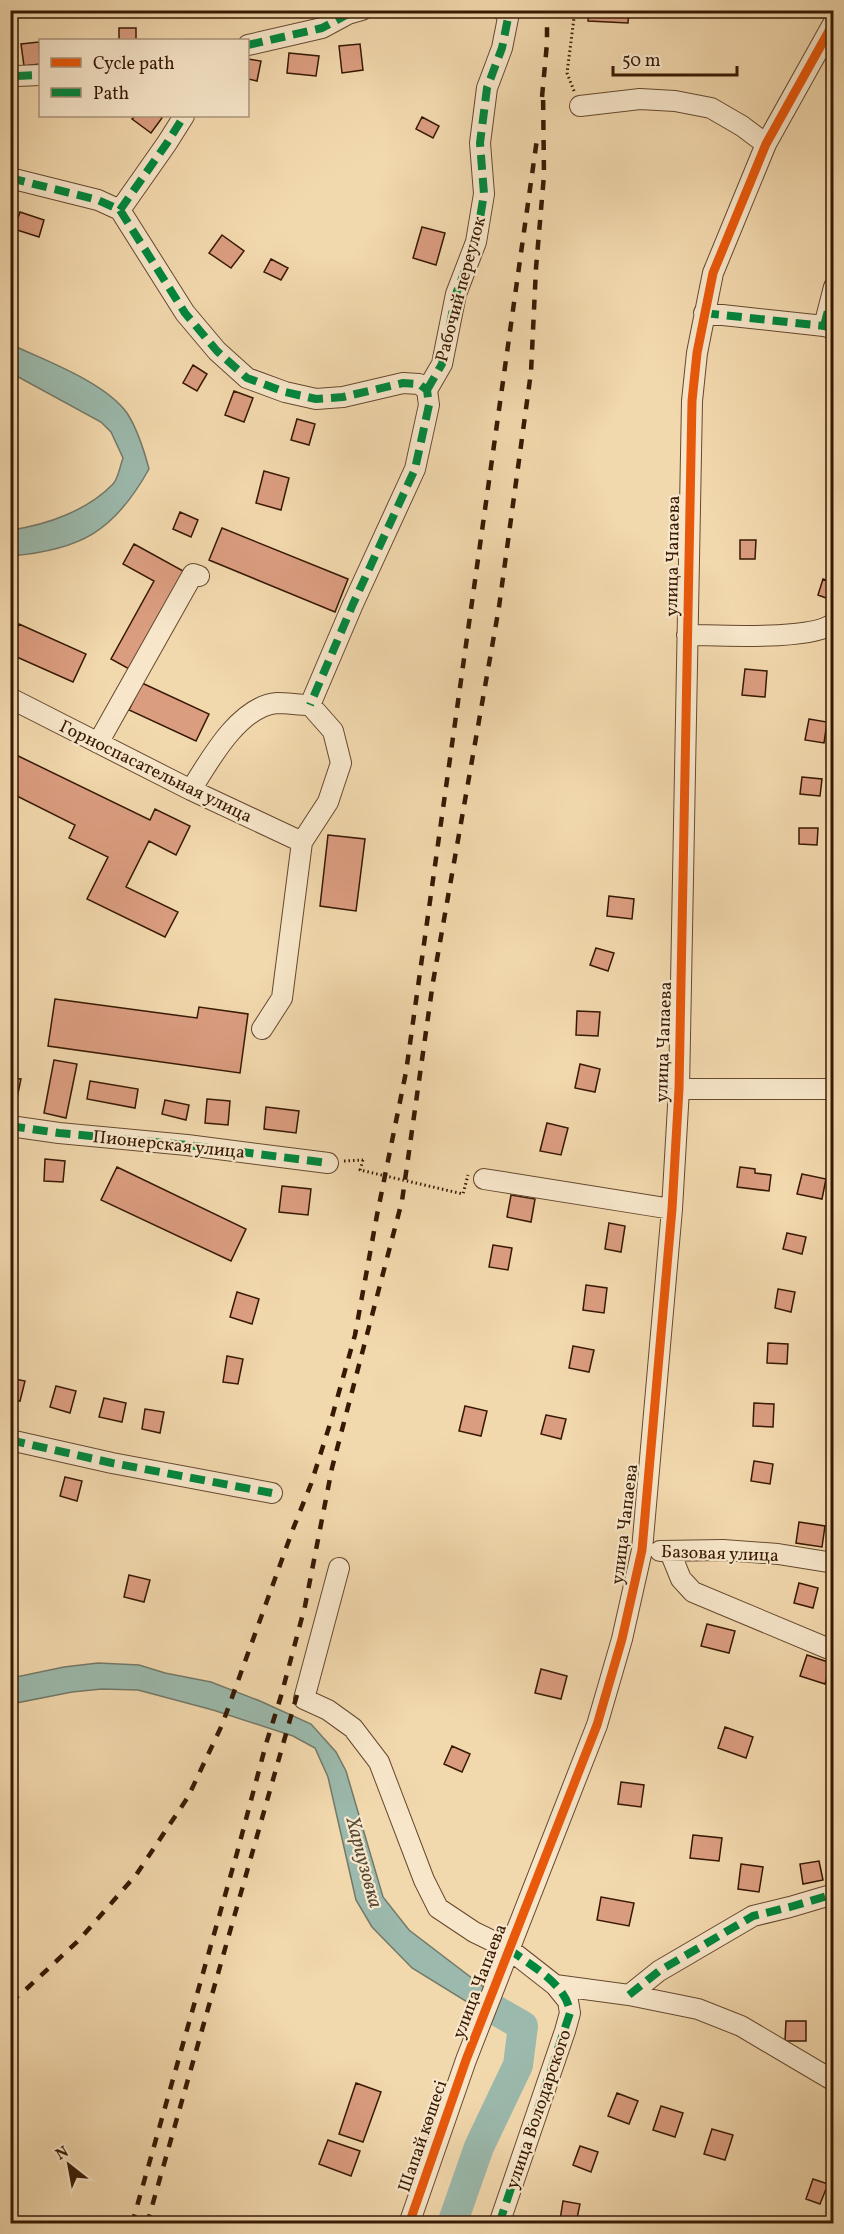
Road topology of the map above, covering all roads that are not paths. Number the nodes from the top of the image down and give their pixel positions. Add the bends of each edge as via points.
1 (362, 10) edge
2 (504, 10) edge
3 (834, 22) edge
4 (249, 45) edge
5 (39, 75) edge
6 (17, 76) dead end
7 (580, 106) road end
8 (183, 117) edge
9 (766, 144) junction
10 (10, 178) edge
11 (120, 210) junction
12 (834, 287) edge
13 (704, 313) junction
14 (829, 328) edge
15 (427, 390) junction
16 (199, 576) dead end
17 (834, 623) edge
18 (687, 635) junction
19 (10, 698) edge
20 (310, 705) junction
21 (98, 743) junction
22 (192, 790) junction
23 (302, 843) junction
24 (262, 1029) dead end
25 (679, 1089) junction
26 (834, 1089) edge
27 (10, 1126) edge
28 (328, 1162) dead end
29 (476, 1177) road end
30 (672, 1209) junction
31 (10, 1440) edge
32 (272, 1493) dead end
33 (642, 1550) junction
34 (670, 1552) junction
35 (834, 1563) edge
36 (339, 1568) dead end
37 (834, 1651) edge
38 (834, 1893) edge
39 (509, 1949) junction
40 (555, 1985) junction
41 (629, 1995) junction
42 (466, 2060) joint
43 (834, 2080) edge
44 (409, 2223) edge
45 (499, 2223) edge

1 - 4 street via 322,28
2 - 15 street, Рабочий переулок via 508,18 487,88 480,142 484,194 477,242 456,294 442,364
3 - 9 street, улица Чапаева
5 - 6 street
7 - 9 street via 640,99 711,108
8 - 11 street
9 - 13 street, улица Чапаева via 713,273
10 - 11 street via 98,200
11 - 15 street via 185,313 217,351 247,378 316,399 403,383 419,384
12 - 14 street
13 - 14 street
13 - 18 street, улица Чапаева via 692,401
15 - 20 street via 429,405 415,469
16 - 21 street via 193,574
17 - 18 street via 810,632
18 - 25 street, улица Чапаева
19 - 21 street, Горноспасательная улица
20 - 22 street via 275,703 248,715 218,746
20 - 23 street via 333,731 341,763 328,802
21 - 22 street, Горноспасательная улица
22 - 23 street, Горноспасательная улица
23 - 24 street via 282,999
25 - 26 street
25 - 30 street, улица Чапаева
27 - 28 street, Пионерская улица
29 - 30 street
30 - 33 street, улица Чапаева
31 - 32 street
33 - 34 street, Базовая улица
33 - 39 street, улица Чапаева via 597,1725
34 - 35 street, Базовая улица via 723,1550
34 - 37 street via 681,1579 693,1592
36 - 39 street, улица Володарского via 304,1699 352,1728 379,1762 438,1908
38 - 41 street via 753,1916 659,1971
39 - 40 street, улица Володарского
39 - 42 street, улица Чапаева
40 - 41 street
40 - 45 street, улица Володарского via 568,2001 570,2013
41 - 43 street via 698,2009 741,2025
42 - 44 street, Шапай көшесі

